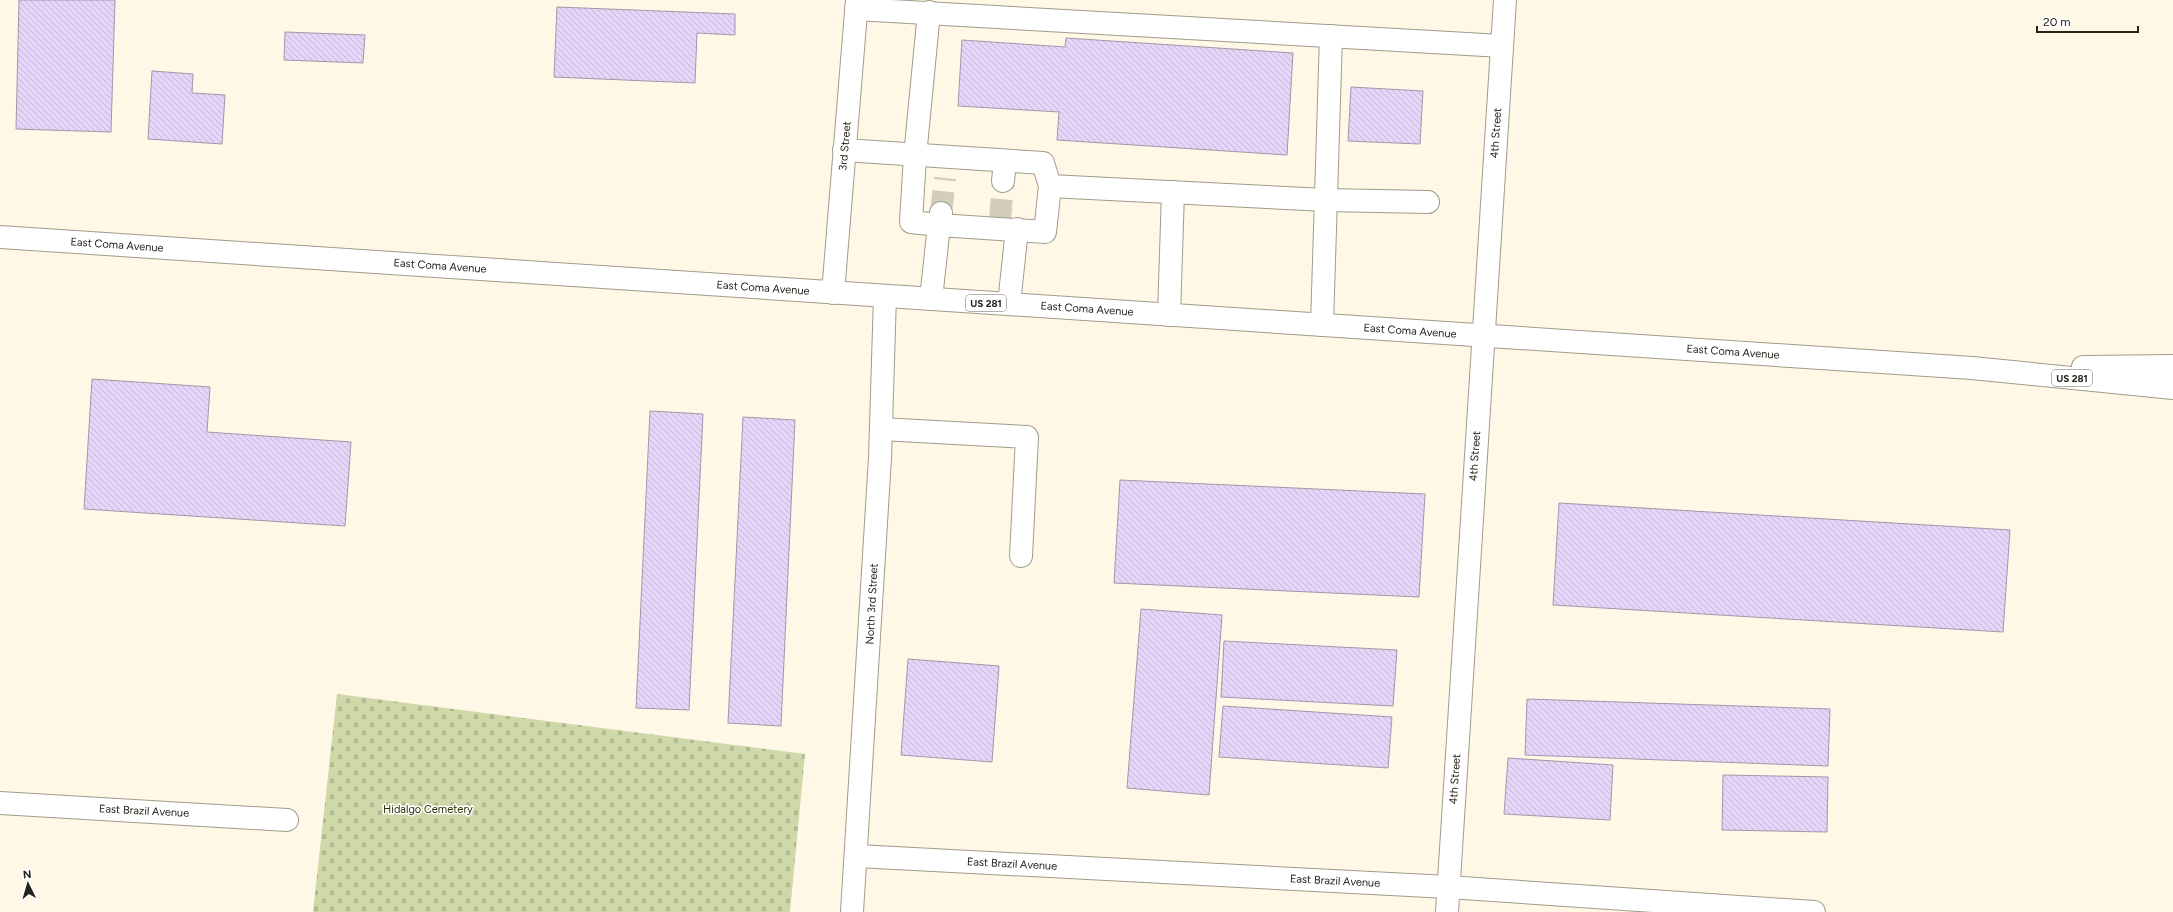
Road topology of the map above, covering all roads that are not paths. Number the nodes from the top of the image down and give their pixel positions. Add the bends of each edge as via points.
1 (1505, 0) edge
2 (856, 5) edge
3 (929, 12) junction
4 (1331, 36) junction
5 (1502, 46) junction
6 (844, 150) junction
7 (915, 156) junction
8 (1050, 186) junction
9 (1173, 192) junction
10 (1326, 200) junction
11 (1428, 202) dead end
12 (940, 219) junction
13 (1005, 226) junction
14 (0, 237) edge
15 (832, 292) junction
16 (885, 296) junction
17 (931, 299) junction
18 (1009, 304) junction
19 (1169, 315) junction
20 (1322, 325) junction
21 (1483, 336) junction
22 (2173, 366) edge
23 (1972, 368) junction
24 (2173, 388) edge
25 (881, 430) junction
26 (1021, 556) dead end
27 (0, 803) edge
28 (287, 820) dead end
29 (857, 856) junction
30 (1448, 887) junction
31 (852, 912) edge
32 (1447, 912) edge
33 (1814, 912) edge

1 - 5 street, 4th Street
2 - 3 street
2 - 6 street, 3rd Street
3 - 4 street
3 - 7 street
4 - 5 street
4 - 10 street
5 - 21 street, 4th Street
6 - 7 street
6 - 15 street, 3rd Street
7 - 8 street via 946,168 1004,172 1043,163
7 - 12 street via 911,222
8 - 9 street
8 - 13 street via 1045,232
9 - 10 street
9 - 19 street
10 - 11 street
10 - 20 street
12 - 13 street
12 - 17 street
13 - 18 street
14 - 15 street, East Coma Avenue / US 281
15 - 16 street, East Coma Avenue / US 281
16 - 17 street, East Coma Avenue / US 281
16 - 25 street, North 3rd Street
17 - 18 street, East Coma Avenue / US 281
18 - 19 street, East Coma Avenue / US 281
19 - 20 street, East Coma Avenue / US 281
20 - 21 street, East Coma Avenue / US 281
21 - 23 street, East Coma Avenue / US 281
21 - 30 street, 4th Street
22 - 23 street, US 281
23 - 24 street, East Coma Avenue / US 281
25 - 26 street via 1028,437
25 - 29 street, North 3rd Street
27 - 28 street, East Brazil Avenue
29 - 30 street, East Brazil Avenue
29 - 31 street, North 3rd Street
30 - 32 street, 4th Street
30 - 33 street, East Brazil Avenue

